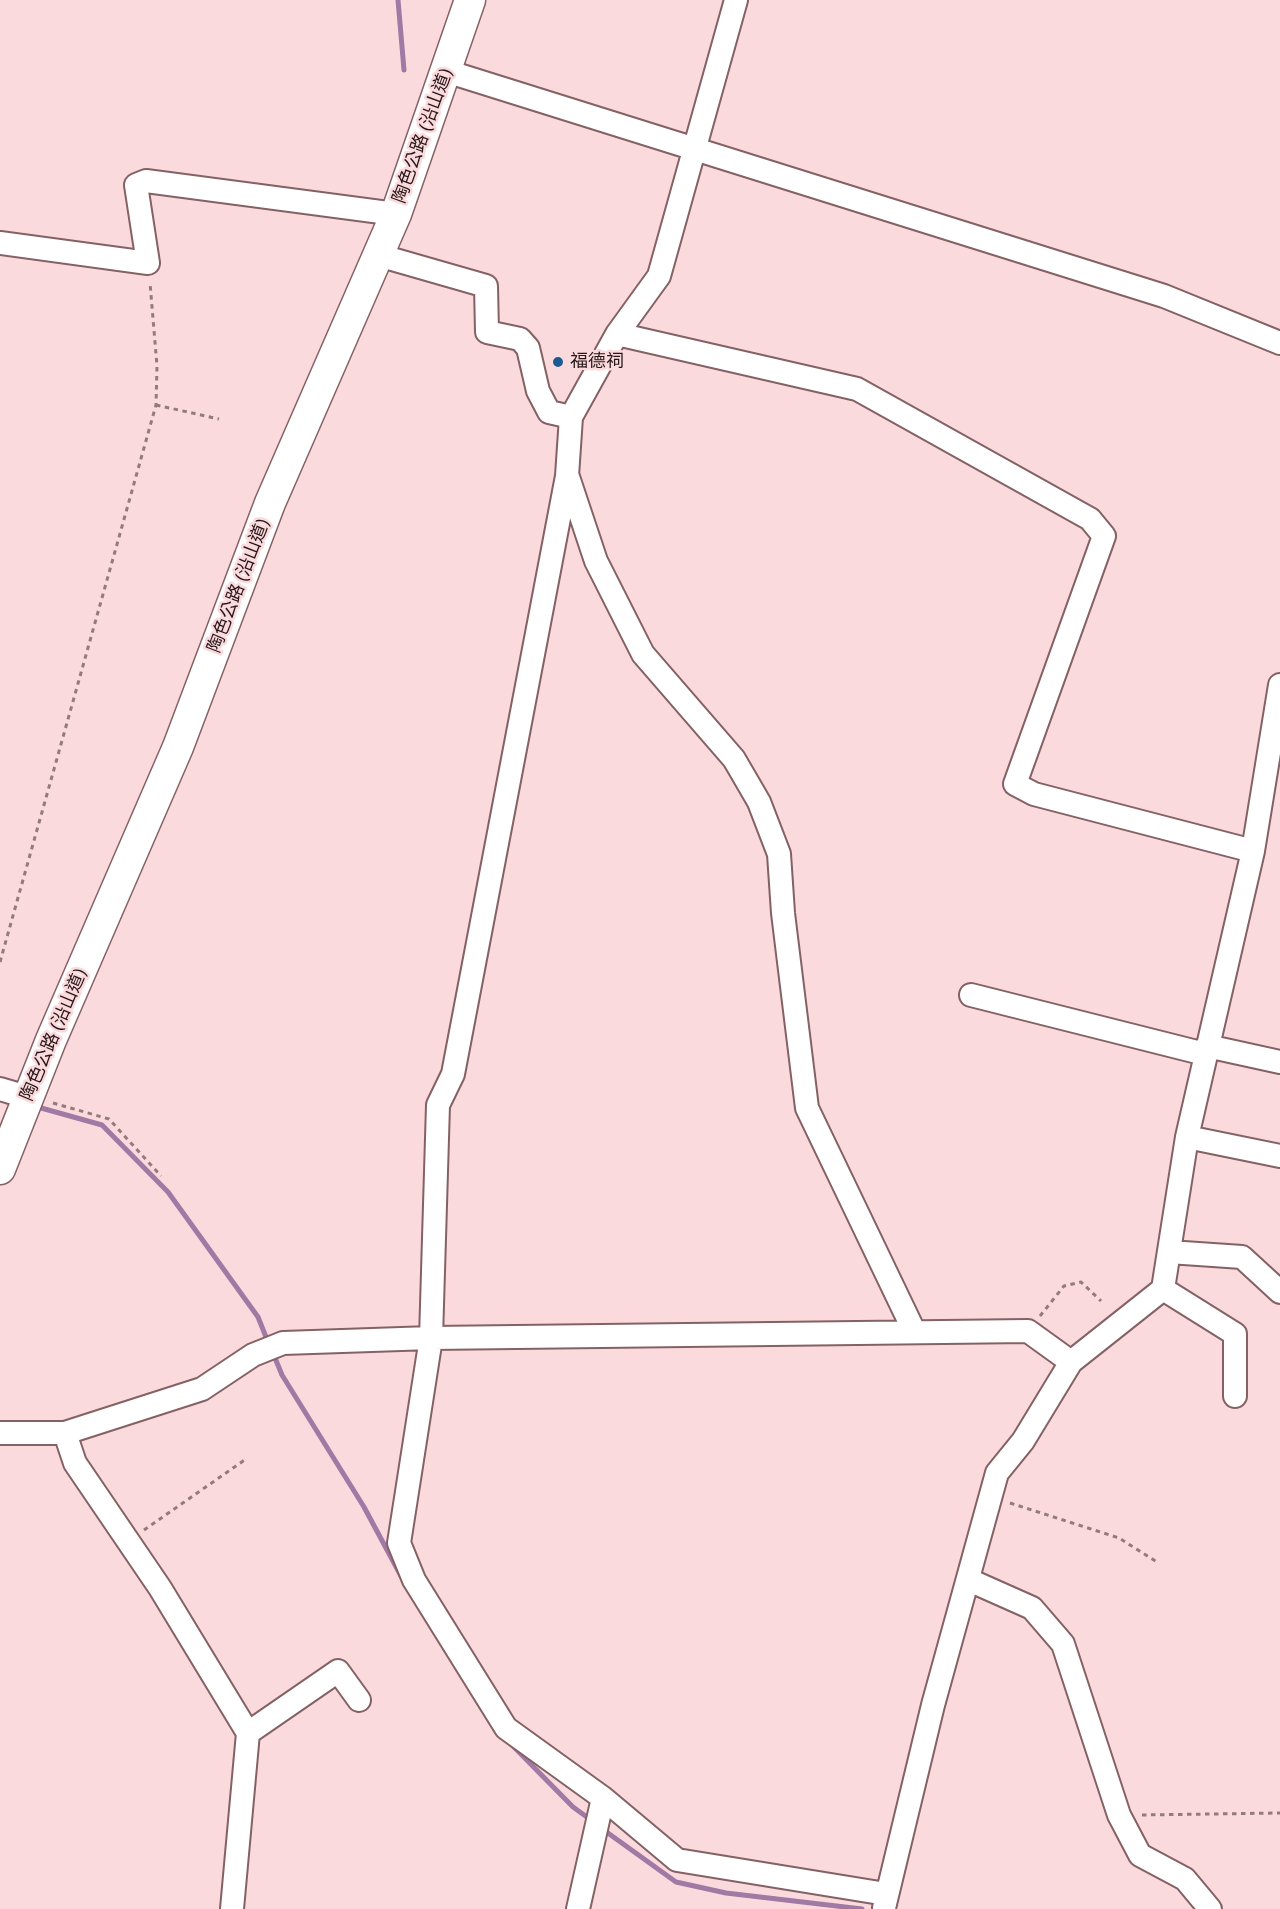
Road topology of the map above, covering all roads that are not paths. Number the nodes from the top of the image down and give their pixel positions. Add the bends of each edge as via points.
1 (470, 0) edge
2 (736, 0) edge
3 (446, 71) junction
4 (696, 149) junction
5 (396, 214) junction
6 (0, 243) edge
7 (378, 255) junction
8 (617, 334) junction
9 (1280, 343) edge
10 (571, 417) junction
11 (567, 476) junction
12 (1280, 685) edge
13 (1276, 726) edge
14 (1253, 851) junction
15 (971, 995) dead end
16 (1206, 1050) junction
17 (1280, 1062) edge
18 (14, 1093) edge
19 (1187, 1137) junction
20 (1280, 1156) edge
21 (0, 1169) edge
22 (1169, 1252) junction
23 (1163, 1290) junction
24 (1280, 1292) edge
25 (914, 1331) junction
26 (431, 1338) junction
27 (1071, 1362) junction
28 (1234, 1396) dead end
29 (0, 1433) edge
30 (65, 1433) junction
31 (969, 1580) junction
32 (359, 1700) dead end
33 (248, 1733) junction
34 (603, 1798) junction
35 (885, 1902) edge
36 (232, 1909) edge
37 (578, 1909) edge
38 (1210, 1909) edge

1 - 3 main road, 陶色公路 (沿山道)
2 - 4 street
3 - 4 street
3 - 5 main road, 陶色公路 (沿山道)
4 - 8 street via 659,276
4 - 9 street via 1164,296
5 - 6 street via 146,181 136,185 148,263
5 - 7 main road, 陶色公路 (沿山道)
7 - 10 street via 486,286 487,332 519,339 528,348 538,391 549,412
7 - 18 main road, 陶色公路 (沿山道) via 270,503 178,747
8 - 10 street
8 - 14 street via 857,389 1090,519 1104,536 1015,784 1034,794
10 - 11 street
11 - 25 street via 596,561 644,654 734,759 759,802 779,854 807,1108
11 - 26 street via 453,1074 438,1105
12 - 13 street
13 - 14 street
14 - 16 street
15 - 16 street
16 - 17 street
16 - 19 street
18 - 21 main road, 陶色公路 (沿山道) via 16,1125
19 - 20 street
19 - 22 street
22 - 23 street
22 - 24 street via 1242,1257
23 - 27 street
23 - 28 street via 1234,1334
25 - 26 street
25 - 27 street via 1028,1331
26 - 30 street via 283,1343 253,1355 202,1389
26 - 34 street via 399,1543 414,1580 506,1728
27 - 31 street via 1023,1441 997,1473
29 - 30 street
30 - 33 street via 75,1463 160,1588
31 - 35 street via 933,1706
31 - 38 street via 1032,1608 1063,1644 1119,1815 1140,1855 1185,1879
32 - 33 street via 338,1671
33 - 36 street
34 - 35 street via 677,1860
34 - 37 street

